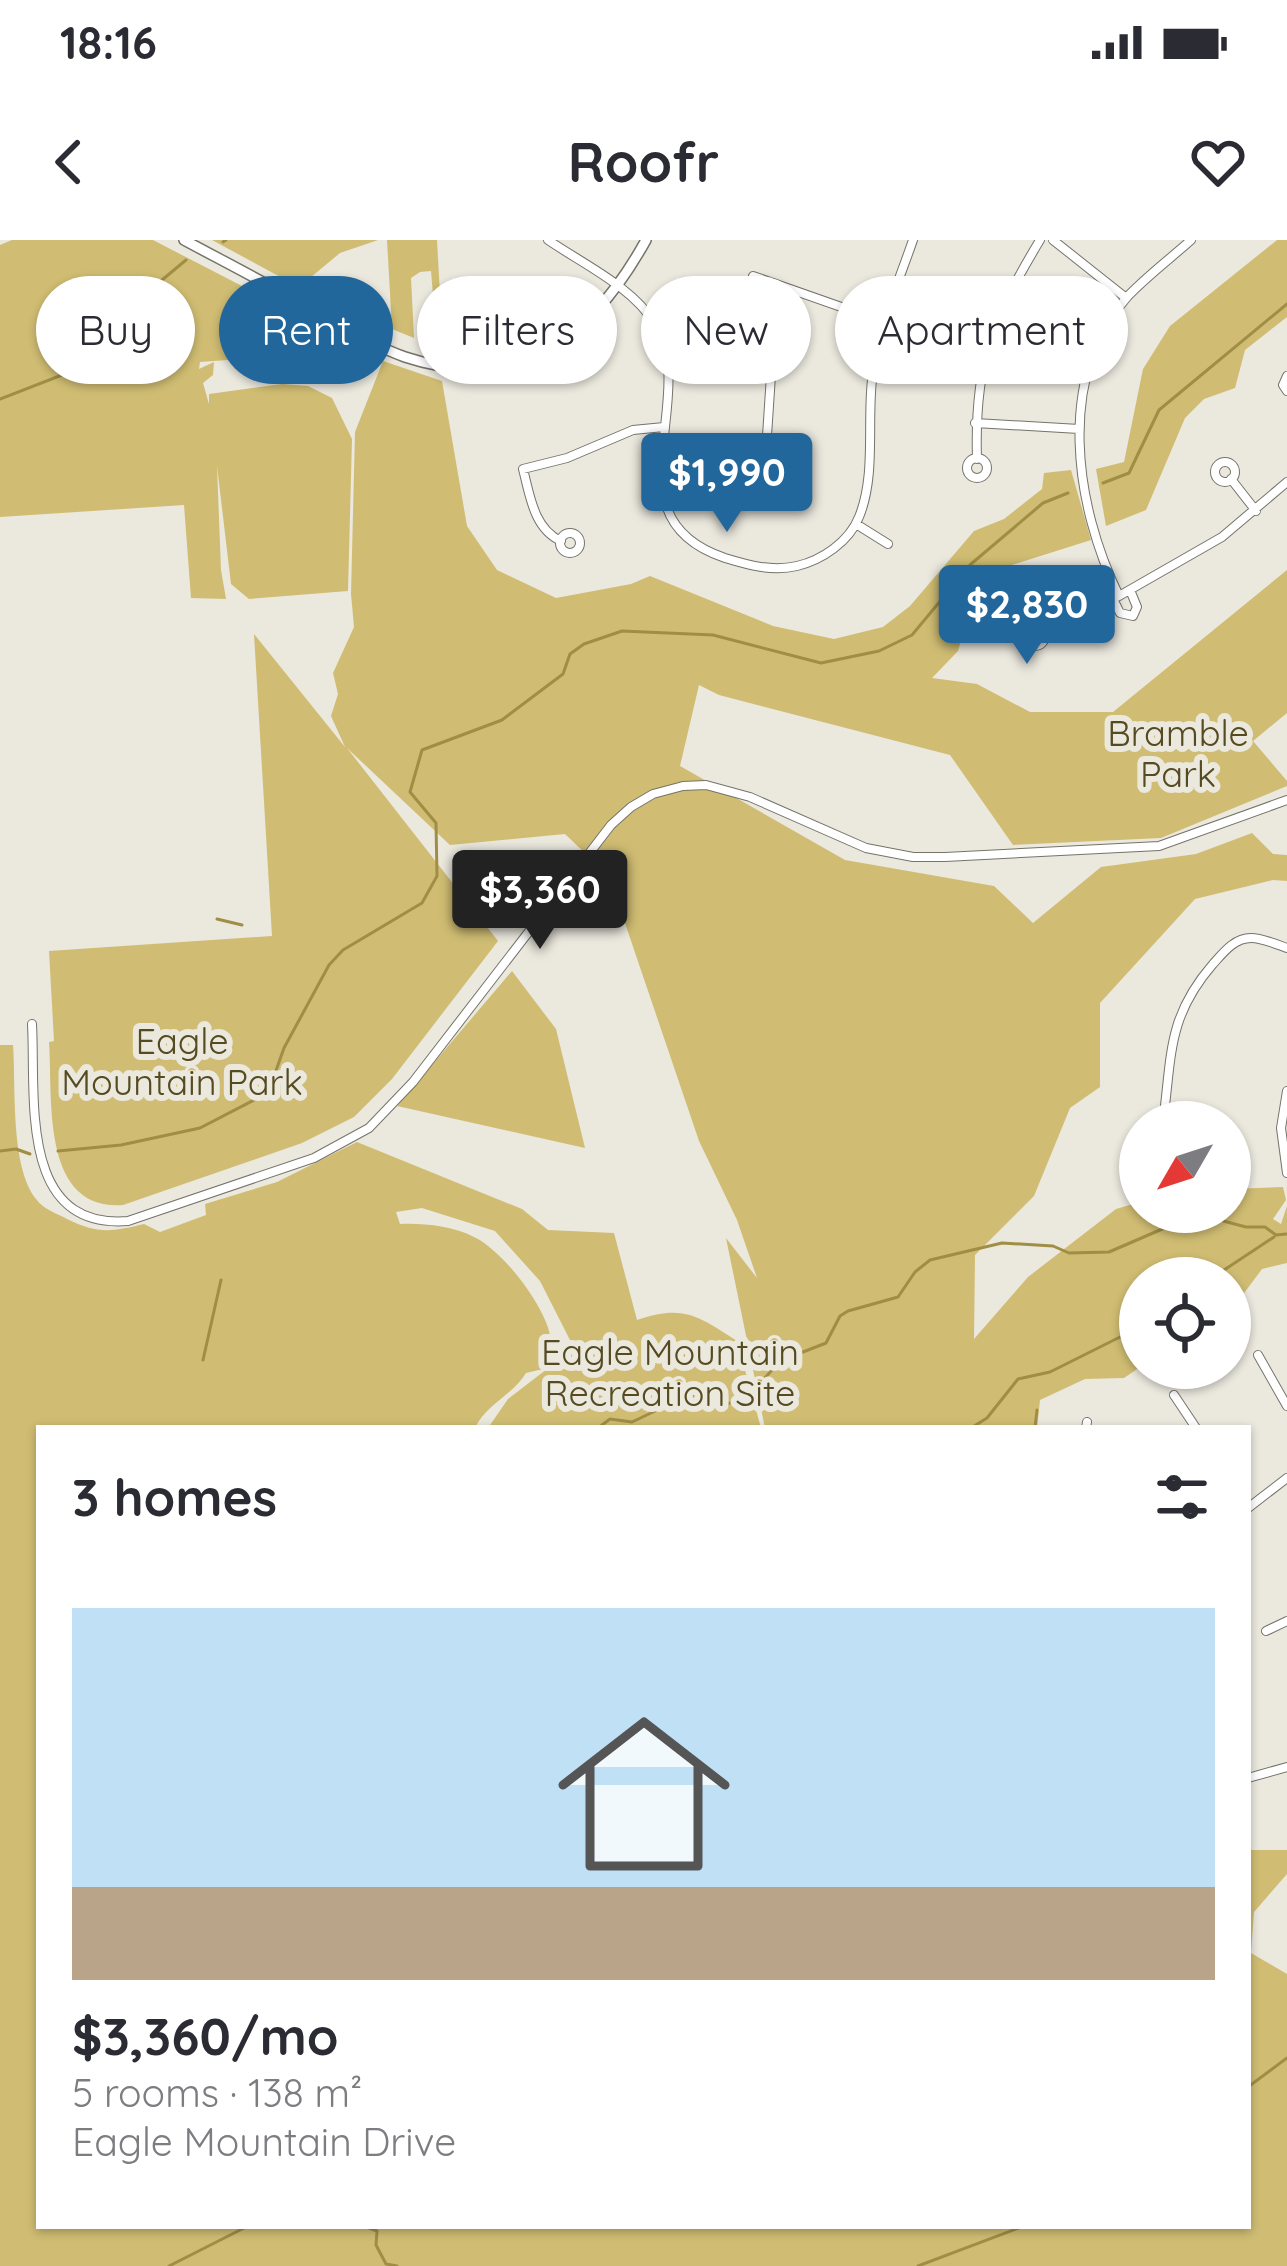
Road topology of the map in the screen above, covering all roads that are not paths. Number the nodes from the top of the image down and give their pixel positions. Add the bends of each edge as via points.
1 (184, 240) edge
2 (548, 240) edge
3 (646, 240) edge
4 (913, 240) edge
5 (1040, 240) edge
6 (1053, 240) edge
7 (1191, 240) edge
8 (900, 276) edge
9 (1098, 276) edge
10 (618, 288) junction
11 (1128, 296) edge
12 (1287, 376) edge
13 (770, 384) edge
14 (872, 384) edge
15 (1083, 384) edge
16 (1287, 391) edge
17 (976, 423) junction
18 (664, 427) junction
19 (1079, 429) junction
20 (766, 451) dead end
21 (976, 459) dead end
22 (1231, 479) dead end
23 (1287, 482) edge
24 (1256, 511) junction
25 (856, 524) junction
26 (561, 541) dead end
27 (888, 544) dead end
28 (1130, 590) junction
29 (1116, 597) junction
30 (1042, 630) dead end
31 (1287, 800) edge
32 (1287, 948) edge
33 (32, 1024) dead end
34 (1287, 1091) edge
35 (1166, 1101) edge
36 (1287, 1173) edge
37 (1258, 1355) dead end
38 (1174, 1395) dead end
39 (1287, 1406) edge
40 (1194, 1425) edge
41 (1287, 1478) edge
42 (1251, 1494) edge
43 (1258, 1502) junction
44 (1251, 1506) edge
45 (1287, 1621) edge
46 (1266, 1631) dead end
47 (1287, 1767) edge
48 (1251, 1777) edge

1 - 10 street via 386,349 446,367 499,365 546,350 589,321
2 - 10 street
3 - 10 street
4 - 8 street
5 - 17 street via 982,361
6 - 9 street
7 - 11 street
10 - 18 street via 664,342
12 - 16 street
13 - 20 street
14 - 25 street via 865,498
15 - 19 street
17 - 19 street
17 - 21 street
18 - 25 street via 664,498 680,527 710,552 787,568 826,554
18 - 26 street via 633,430 523,470 538,520
19 - 29 street via 1082,476
22 - 24 street
23 - 24 street
24 - 28 street
25 - 27 street
28 - 29 street
28 - 29 street via 1132,616 1120,614
29 - 30 street
31 - 33 street via 1159,846 924,857 866,848 724,788 661,791 611,825 369,1128 314,1158 128,1221 77,1214 49,1184 39,1151
32 - 35 street via 1240,940 1189,992 1176,1021
34 - 36 street
37 - 39 street
38 - 40 street
41 - 43 street
42 - 43 street
43 - 44 street
45 - 46 street
47 - 48 street

